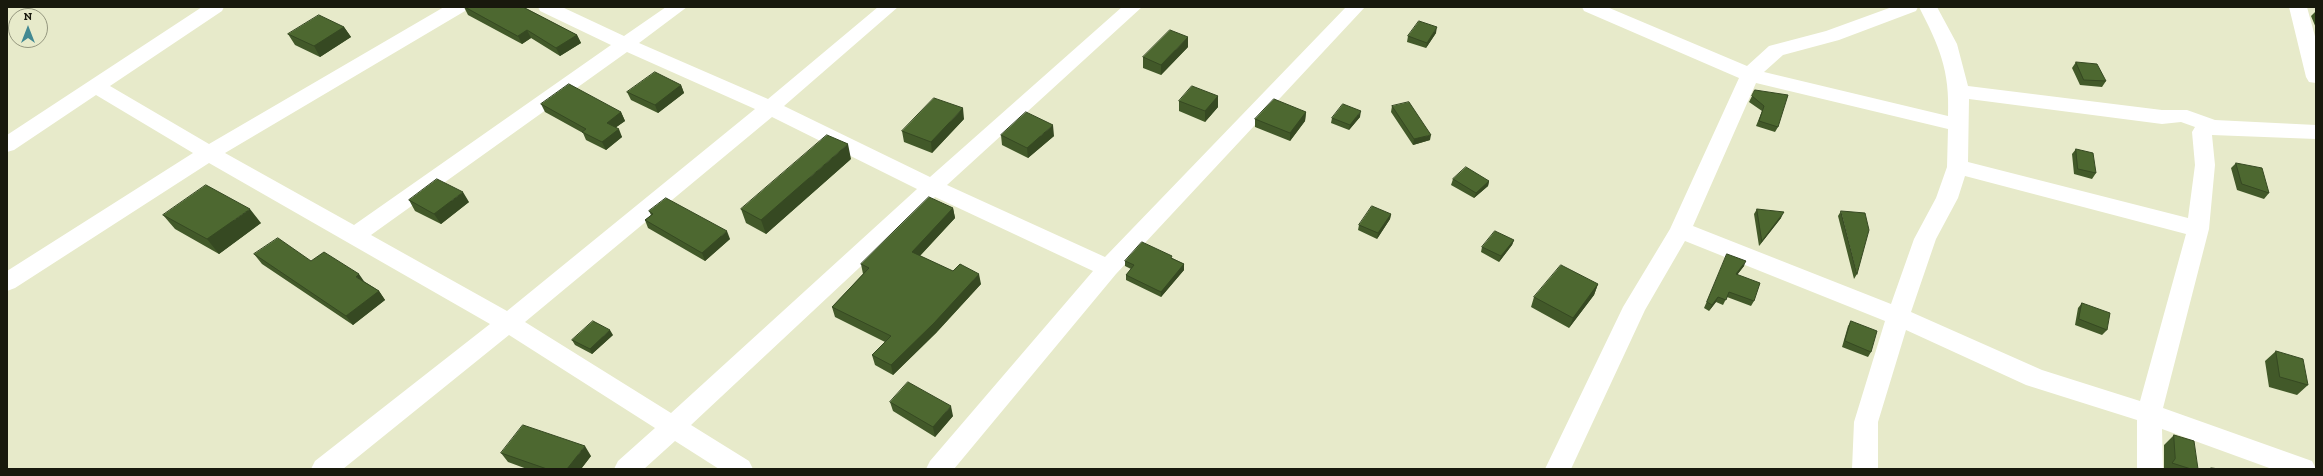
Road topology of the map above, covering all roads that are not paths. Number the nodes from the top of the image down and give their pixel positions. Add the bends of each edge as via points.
1 (215, 7) edge
2 (458, 7) edge
3 (547, 7) edge
4 (678, 7) edge
5 (889, 7) edge
6 (1133, 7) edge
7 (1356, 7) edge
8 (1591, 7) edge
9 (1908, 7) edge
10 (1928, 7) edge
11 (2298, 7) edge
12 (624, 44) junction
13 (1750, 75) junction
14 (2316, 77) edge
15 (96, 86) junction
16 (1959, 91) junction
17 (771, 108) junction
18 (1958, 125) junction
19 (2210, 127) junction
20 (2316, 132) edge
21 (7, 145) edge
22 (209, 153) junction
23 (1957, 167) junction
24 (932, 187) junction
25 (2198, 229) junction
26 (1680, 230) junction
27 (356, 235) junction
28 (1108, 268) junction
29 (7, 282) edge
30 (1898, 316) junction
31 (509, 323) junction
32 (2149, 414) junction
33 (672, 426) junction
34 (324, 469) edge
35 (627, 469) edge
36 (740, 469) edge
37 (940, 469) edge
38 (1558, 469) edge
39 (1865, 469) edge
40 (2150, 469) edge
41 (2303, 469) edge

1 - 15 street
2 - 22 street
3 - 12 street
4 - 12 street
5 - 17 street
6 - 24 street
7 - 28 street
8 - 13 street
9 - 13 street via 1832,36 1776,50
10 - 16 street via 1947,44
11 - 14 street
12 - 17 street
12 - 27 street
13 - 18 street
13 - 26 street
15 - 21 street
15 - 22 street
16 - 18 street
16 - 19 street via 2162,117 2180,115 2201,120
17 - 24 street
17 - 31 street
18 - 23 street
19 - 20 street
19 - 25 street via 2202,132 2205,165
22 - 27 street
22 - 29 street
23 - 25 street
23 - 30 street via 1947,198 1925,239
24 - 28 street
24 - 33 street
25 - 32 street
26 - 30 street
26 - 38 street via 1635,308
27 - 31 street
28 - 37 street
30 - 32 street via 2035,378
30 - 39 street via 1866,422
31 - 33 street
31 - 34 street
32 - 40 street
32 - 41 street
33 - 35 street
33 - 36 street

